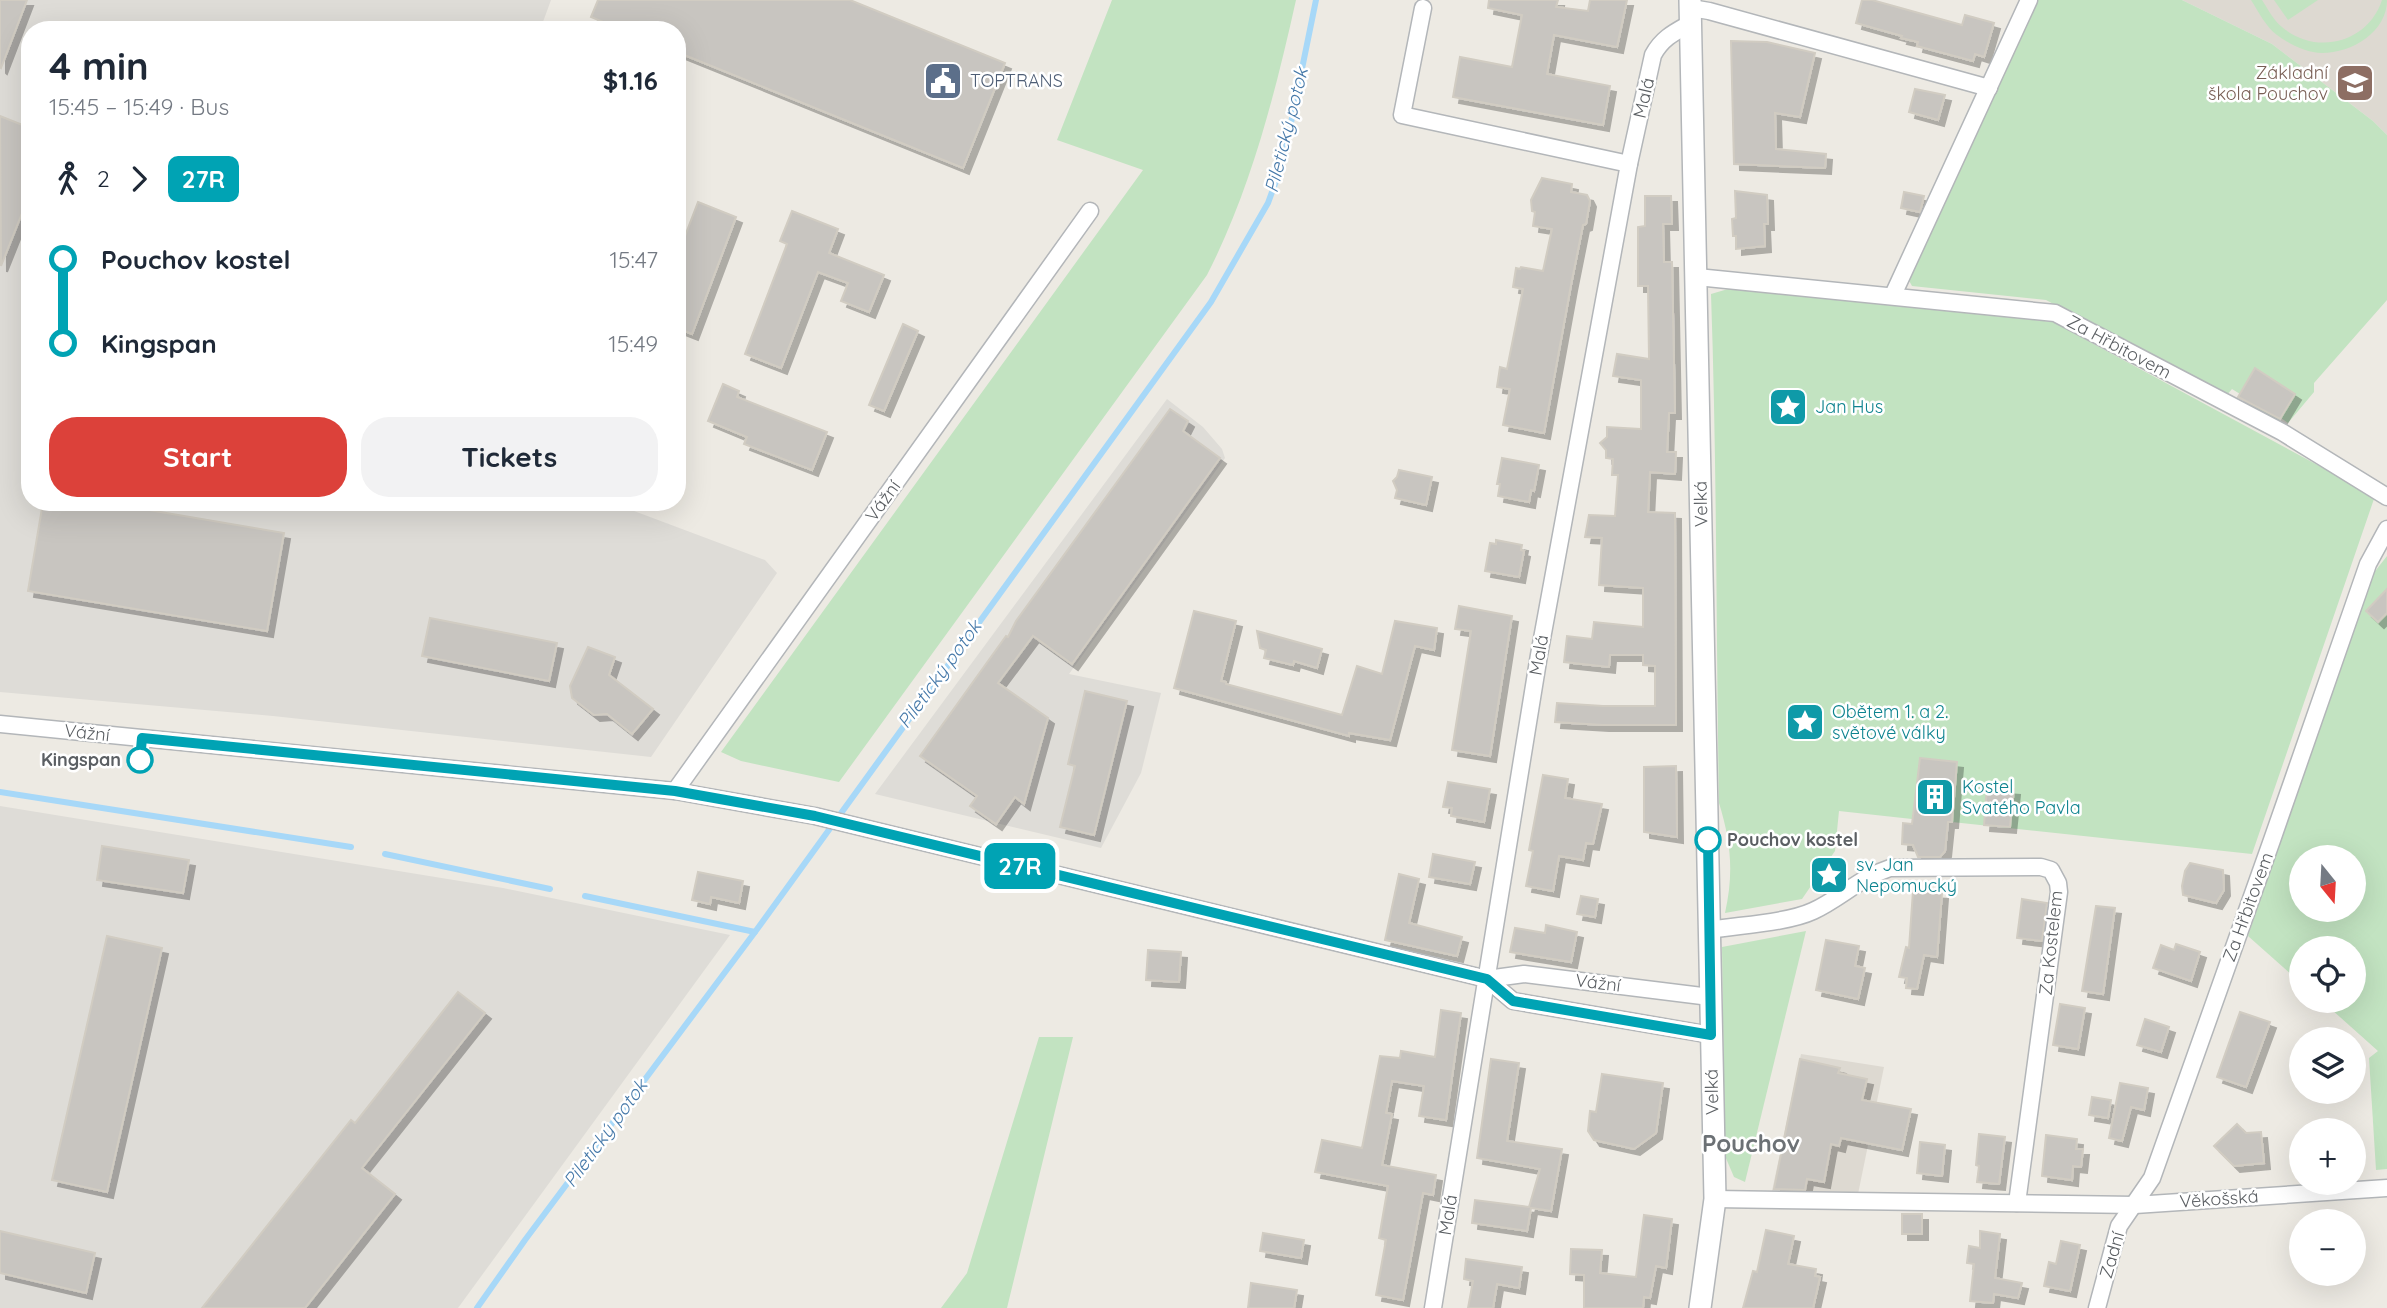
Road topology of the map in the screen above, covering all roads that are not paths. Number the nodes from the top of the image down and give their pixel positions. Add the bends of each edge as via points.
1 (2029, 0) edge
2 (1423, 8) dead end
3 (1691, 10) edge
4 (1989, 88) junction
5 (1629, 164) junction
6 (1090, 211) dead end
7 (1697, 277) junction
8 (1894, 295) junction
9 (2387, 496) edge
10 (2387, 529) edge
11 (0, 724) edge
12 (675, 791) junction
13 (1710, 930) junction
14 (1487, 979) junction
15 (1710, 997) junction
16 (1711, 1035) junction
17 (2387, 1188) edge
18 (1715, 1199) junction
19 (2017, 1203) junction
20 (2135, 1205) junction
21 (1433, 1308) edge
22 (1700, 1308) edge
23 (2097, 1308) edge

1 - 4 street
2 - 5 street via 1402,115
3 - 4 street
3 - 5 street, Malá via 1653,55
3 - 7 street, Velká
4 - 8 street
5 - 14 street, Malá via 1539,654
6 - 12 street, Vážní
7 - 8 street, Za Hřbitovem
7 - 13 street, Velká
8 - 9 street, Za Hřbitovem via 2055,313 2282,432
10 - 20 street, Za Hřbitovem via 2368,564 2152,1178
11 - 12 street, Vážní
12 - 14 street, Vážní via 855,825
13 - 15 street, Velká
13 - 19 street, Za Kostelem via 1814,911 1873,873 1890,868 2051,870 2059,892
14 - 15 street, Vážní via 1524,974
14 - 16 street, Vážní via 1513,1001
14 - 21 street, Malá
15 - 16 street, Velká
16 - 18 street, Velká
17 - 20 street, Věkošská
18 - 19 street
18 - 22 street, Velká
19 - 20 street
20 - 23 street, Zadní via 2119,1226

